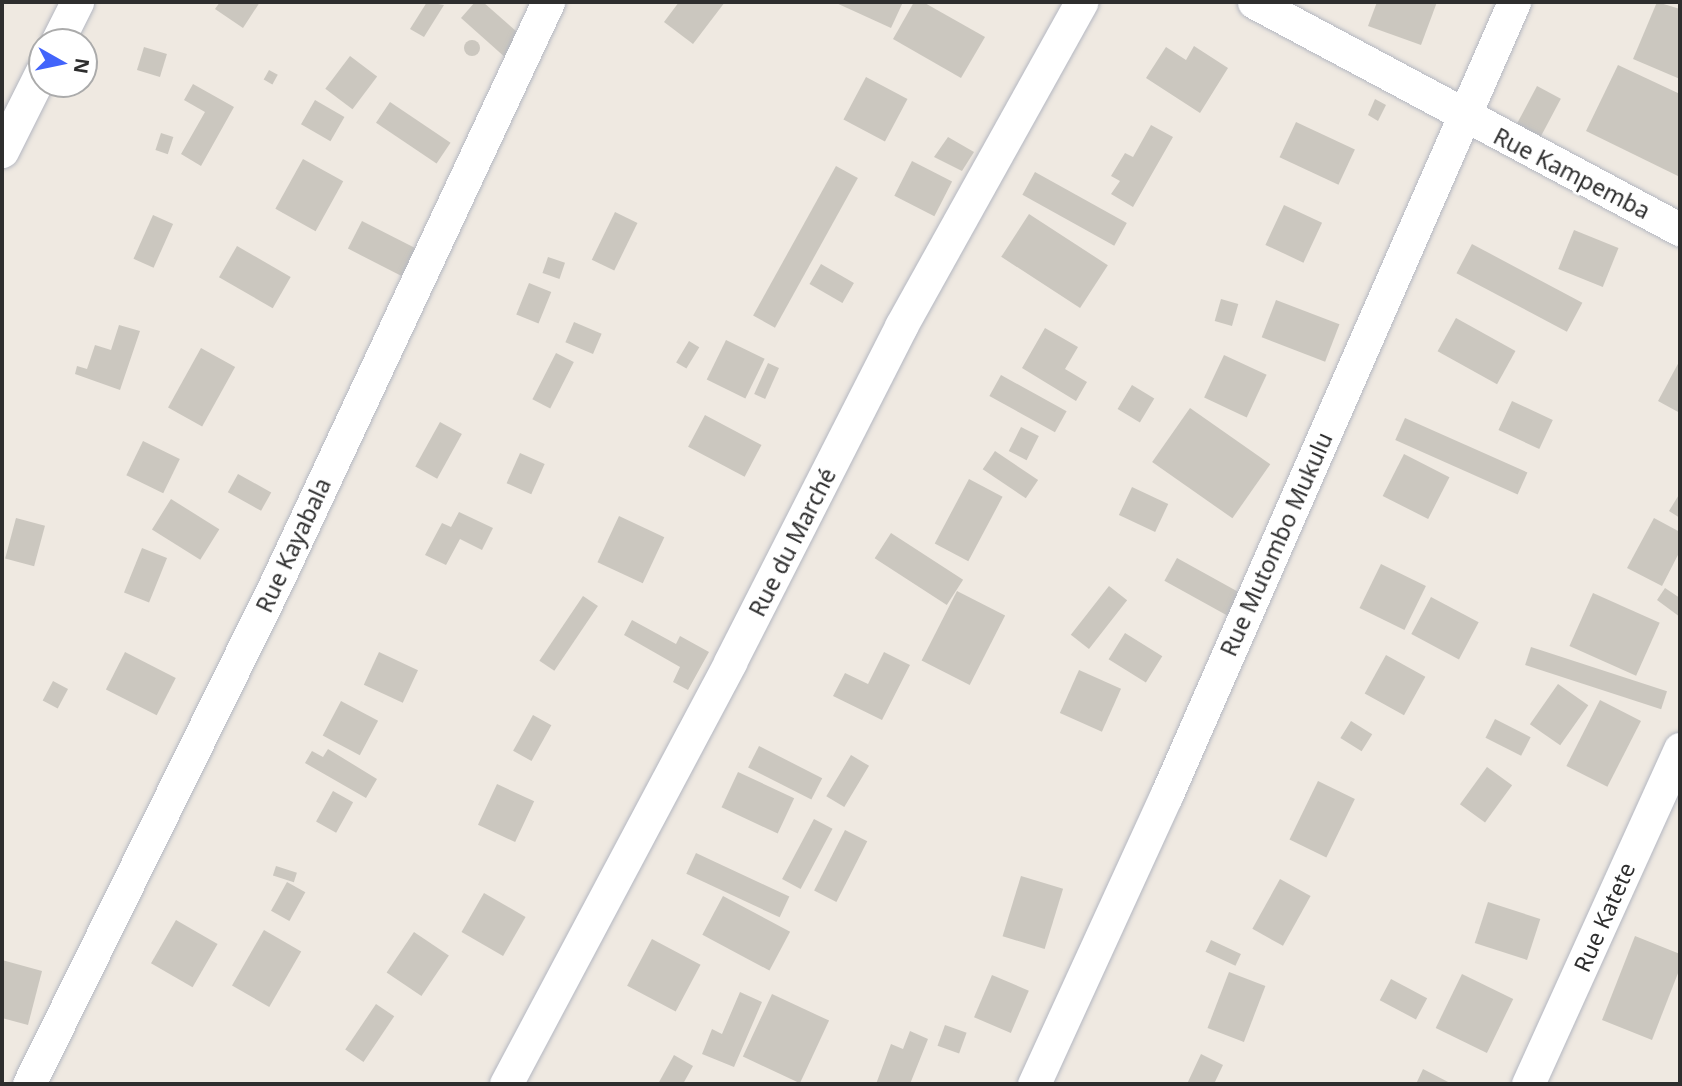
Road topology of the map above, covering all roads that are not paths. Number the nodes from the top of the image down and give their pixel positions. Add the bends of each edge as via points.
1 (77, 2) edge
2 (548, 2) edge
3 (1081, 2) edge
4 (1254, 2) edge
5 (1514, 2) edge
6 (64, 28) edge
7 (28, 98) edge
8 (1464, 117) junction
9 (2, 151) edge
10 (1680, 229) edge
11 (1680, 749) edge
12 (29, 1084) edge
13 (506, 1084) edge
14 (1034, 1084) edge
15 (1528, 1084) edge

1 - 6 street
2 - 12 street, Rue Kayabala via 276,583
3 - 13 street, Rue du Marché via 901,326 730,662
4 - 8 street, Rue Kampemba
5 - 8 street, Rue Mutombo Mukulu
7 - 9 street
8 - 10 street, Rue Kampemba
8 - 14 street, Rue Mutombo Mukulu
11 - 15 street, Rue Katete

